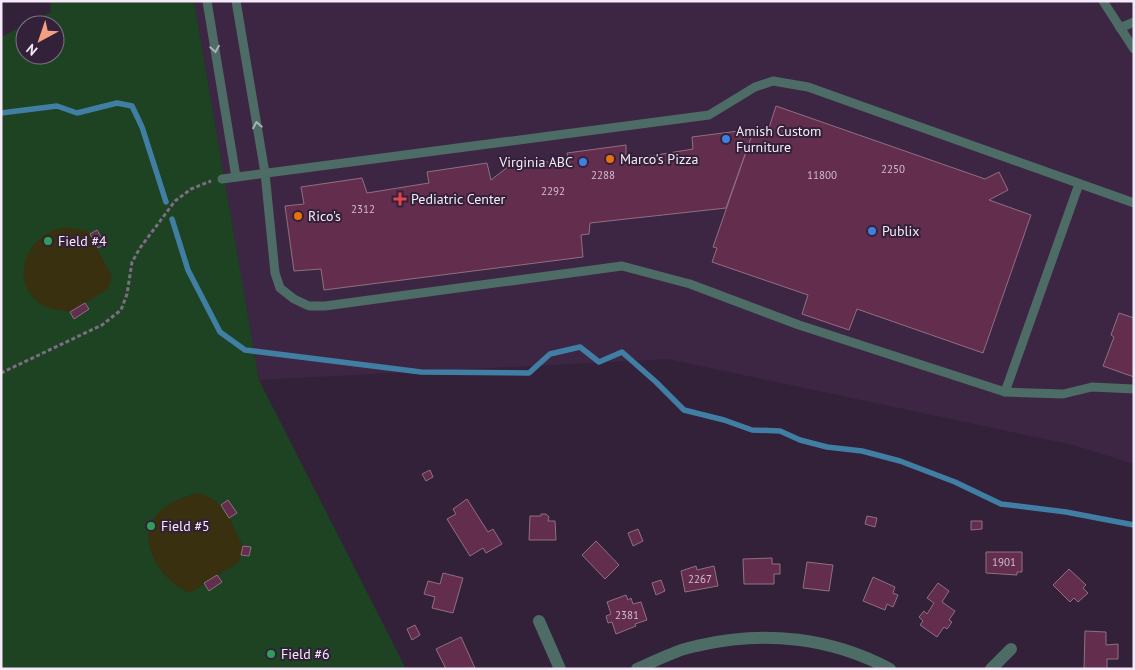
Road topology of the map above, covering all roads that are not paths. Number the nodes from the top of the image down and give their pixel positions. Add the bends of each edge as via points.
1 (207, 1) edge
2 (236, 1) edge
3 (1103, 1) edge
4 (1134, 22) edge
5 (1120, 28) junction
6 (1134, 48) edge
7 (265, 173) junction
8 (236, 177) junction
9 (222, 179) road end
10 (1079, 184) junction
11 (1134, 203) edge
12 (1134, 389) edge
13 (1005, 392) junction
14 (539, 622) dead end
15 (1011, 649) dead end
16 (560, 669) edge
17 (638, 669) edge
18 (890, 669) edge
19 (991, 669) edge

1 -> 8 lane
7 -> 2 lane
3 - 5 lane
4 - 5 lane
5 - 6 lane
7 - 8 lane
7 - 10 lane via 709,115 756,87 773,81 808,87
7 - 13 lane via 275,272 280,288 309,306 622,266 690,284 799,325
8 - 9 lane
10 - 11 lane
10 - 13 lane
12 - 13 lane via 1092,387 1063,394
14 - 16 street
15 - 19 street
17 - 18 street via 677,651 726,639 766,637 835,646

